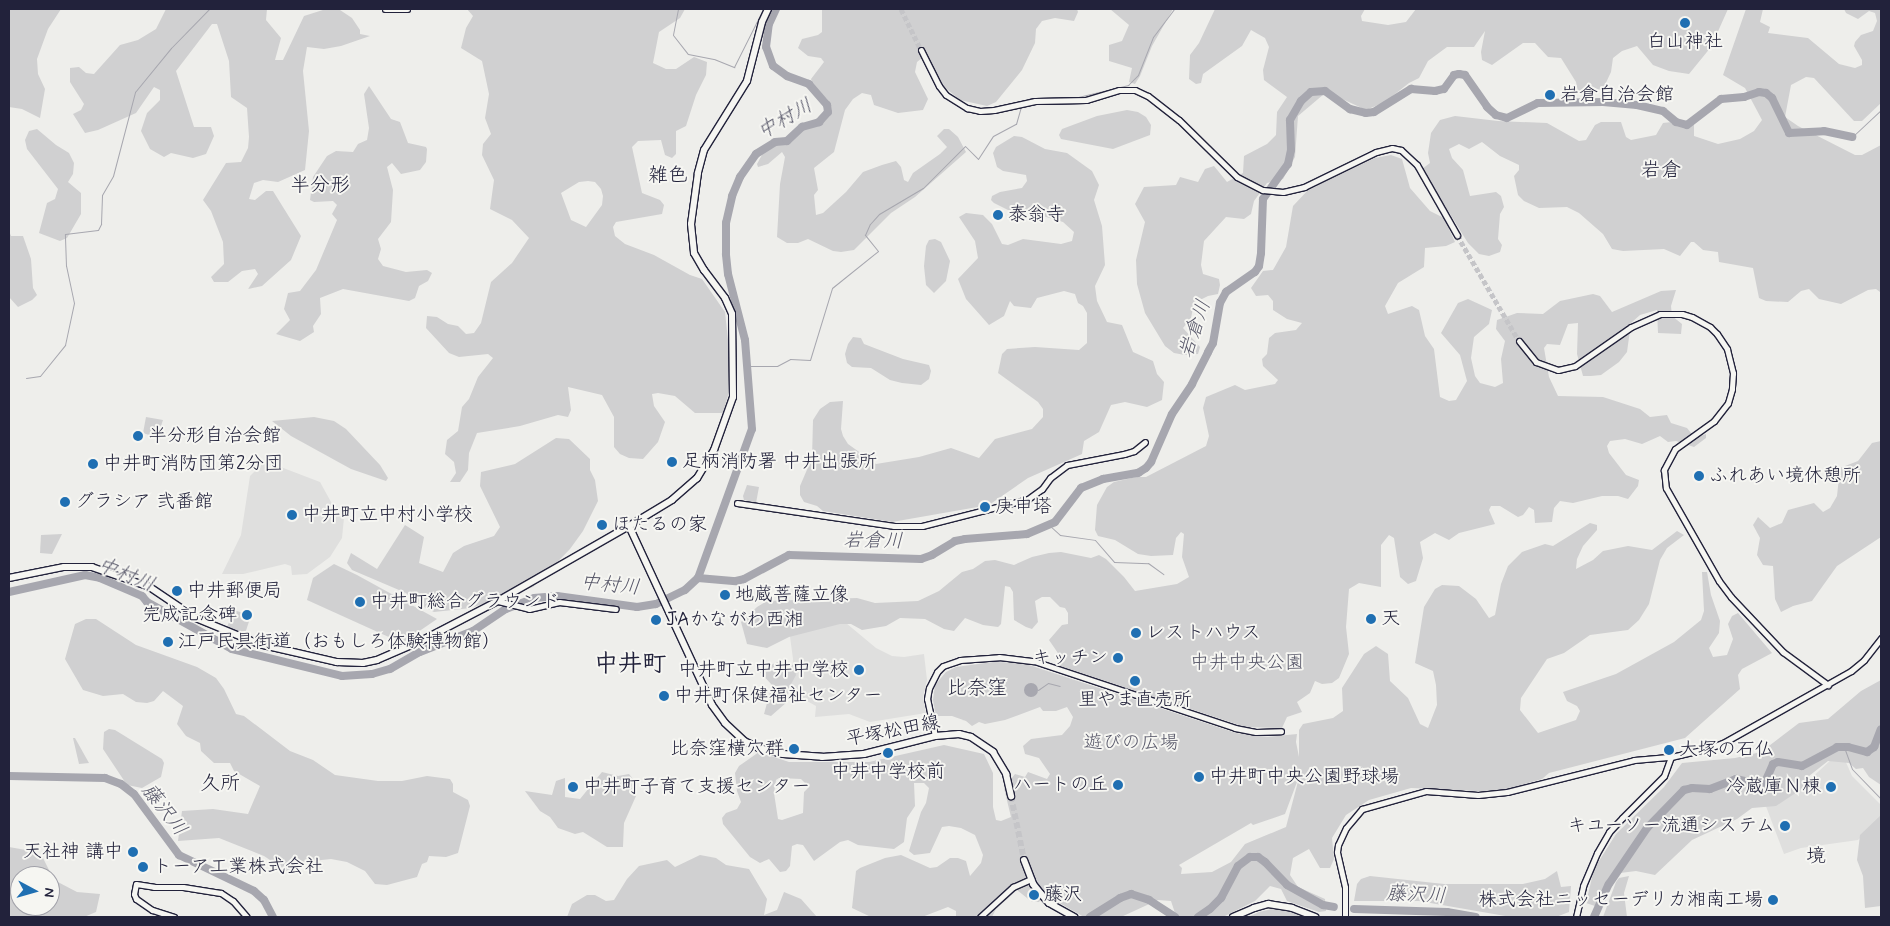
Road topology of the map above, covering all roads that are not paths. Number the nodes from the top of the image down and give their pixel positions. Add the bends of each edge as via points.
1 (385, 9) edge
2 (407, 9) edge
3 (768, 9) edge
4 (921, 50) tunnel mouth
5 (1458, 235) tunnel mouth
6 (1519, 341) tunnel mouth
7 (1145, 442) dead end
8 (737, 503) dead end
9 (628, 526) junction
10 (9, 578) edge
11 (502, 602) junction
12 (616, 610) dead end
13 (1881, 638) edge
14 (1828, 685) junction
15 (1281, 732) dead end
16 (935, 736) junction
17 (1671, 757) junction
18 (1011, 796) tunnel mouth
19 (1024, 860) tunnel mouth
20 (1030, 879) junction
21 (1576, 916) edge
22 (174, 917) edge
23 (248, 917) edge
24 (980, 917) edge
25 (1074, 917) edge
26 (1233, 917) edge
27 (1314, 917) edge
28 (1345, 917) edge

1 - 2 street
3 - 9 main road via 747,81 704,150 692,224 694,253 725,298 732,314 733,397 714,450 697,478 672,500
4 - 5 street via 946,95 967,108 980,111 1036,101 1086,100 1119,90 1135,90 1179,120 1242,180 1263,190 1283,192 1304,187 1376,152 1392,148 1402,150 1417,165
6 - 14 street via 1536,362 1558,370 1575,366 1631,327 1660,314 1682,314 1710,327 1717,334 1727,349 1732,366 1728,403 1714,421 1675,449 1664,470 1666,488 1731,597 1784,652
7 - 8 street via 1124,454 1067,464 1050,478 1042,490 1028,499 922,526 894,526
9 - 11 main road
9 - 16 main road, 平塚松田線 via 715,710 748,743 783,754 843,756 883,750
10 - 11 main road via 85,566 110,571 150,587 196,618 229,632 279,650 349,663 377,660 470,614
11 - 12 street via 529,609 559,602
13 - 14 street via 1864,660
14 - 17 street via 1723,742
15 - 16 street via 1235,728 1034,662 999,657 960,660 943,666 937,672 928,688 927,699
16 - 18 main road, 平塚松田線 via 959,734 983,744 1002,766
17 - 21 street via 1664,776 1622,818 1601,846 1583,886
17 - 28 street via 1634,760 1508,792 1478,795 1426,791 1362,809 1346,828 1338,845 1346,887
19 - 20 main road
20 - 24 street via 1013,887
20 - 25 main road via 1049,903
22 - 23 street via 152,910 136,899 136,884 221,893
26 - 27 main road via 1268,904 1286,906

